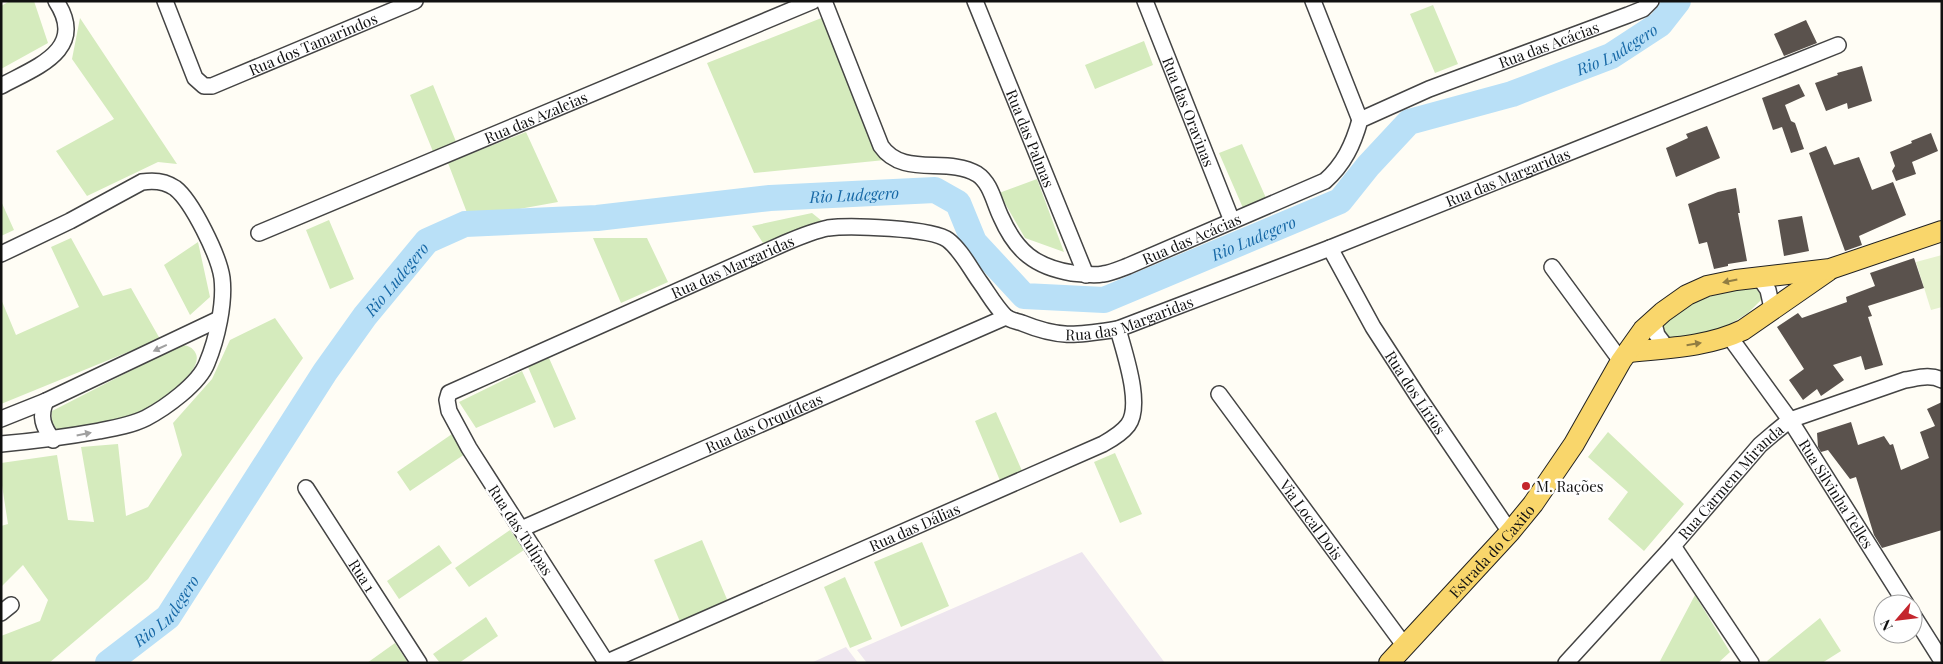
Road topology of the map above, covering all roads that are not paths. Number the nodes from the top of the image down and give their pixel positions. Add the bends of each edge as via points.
1 (56, 1) edge
2 (165, 1) edge
3 (415, 1) edge
4 (813, 1) edge
5 (824, 1) edge
6 (975, 1) edge
7 (1145, 1) edge
8 (1313, 1) edge
9 (1651, 1) edge
10 (1838, 45) dead end
11 (1, 86) edge
12 (1360, 120) junction
13 (1232, 221) junction
14 (1942, 231) edge
15 (259, 233) dead end
16 (1330, 248) junction
17 (1, 254) edge
18 (1552, 267) dead end
19 (1830, 269) junction
20 (1086, 275) junction
21 (1758, 277) junction
22 (1772, 308) junction
23 (1006, 317) junction
24 (219, 319) junction
25 (1652, 320) junction
26 (1118, 329) junction
27 (185, 336) junction
28 (1729, 336) junction
29 (1667, 348) junction
30 (1625, 357) junction
31 (207, 365) junction
32 (1942, 380) edge
33 (449, 393) joint
34 (1219, 394) dead end
35 (46, 401) junction
36 (1, 419) edge
37 (1790, 420) junction
38 (53, 440) junction
39 (1, 444) edge
40 (306, 488) dead end
41 (521, 529) junction
42 (1510, 532) junction
43 (1673, 546) junction
44 (1900, 594) edge
45 (1923, 631) edge
46 (1404, 645) junction
47 (1942, 660) edge
48 (605, 662) edge
49 (419, 663) edge
50 (1389, 663) edge
51 (1566, 663) edge
52 (1751, 663) edge

1 - 11 street via 64,17 66,31 60,50
2 - 3 street, Rua dos Tamarindos via 195,78 204,86 212,86
4 - 15 street, Rua das Azaleias
5 - 20 street, Rua das Acácias via 886,152 897,161 951,166 976,174 987,184 1009,234 1024,253 1056,270
6 - 20 street, Rua das Palmas
7 - 13 street, Rua das Oravinas
8 - 12 street
9 - 12 street, Rua das Acácias via 1643,9 1429,89
10 - 16 street, Rua das Margaridas
12 - 13 street, Rua das Acácias via 1348,153 1325,181
13 - 20 street, Rua das Acácias via 1128,266 1101,275
14 - 19 main road, Estrada do Caxito
16 - 26 street, Rua das Margaridas
16 - 42 street, Rua dos Lírios via 1373,327 1418,398
17 - 24 street via 142,182 163,182 183,197 219,262 223,294
18 - 30 street
19 - 21 main road, Estrada do Caxito
19 - 22 main road, Estrada do Caxito
21 - 22 street via 1768,290
21 -> 25 main road, Estrada do Caxito via 1707,286
22 - 28 main road, Estrada do Caxito via 1743,330
23 - 26 street, Rua das Margaridas via 1060,335
23 - 33 street, Rua das Margaridas via 950,241 942,236 874,228 830,228 785,242
23 - 41 street, Rua das Orquídeas
24 - 27 street
24 - 31 street
25 - 29 street via 1657,335
25 - 30 main road, Estrada do Caxito
26 - 48 street, Rua das Dálias via 1132,383 1134,405 1128,425 1117,435 1103,444
27 - 31 street via 201,343
27 -> 35 street
29 -> 28 main road, Estrada do Caxito
28 - 37 street, Rua Silvinha Telles
29 - 30 main road, Estrada do Caxito
30 - 42 main road, Estrada do Caxito via 1574,444
38 -> 31 street via 144,419 178,398
32 - 37 street, Rua Carmem Miranda via 1924,376 1905,380
33 - 41 street, Rua das Tulípas via 447,400 454,422
34 - 46 street, Via Local Dois
35 - 36 street
35 - 38 street via 41,418
37 - 43 street, Rua Carmem Miranda via 1760,445
37 - 44 street, Rua Silvinha Telles
38 - 39 street
40 - 49 street, Rua 1
41 - 48 street, Rua das Tulípas
42 - 46 main road, Estrada do Caxito
43 - 51 street, Rua Carmem Miranda
43 - 52 street
45 - 47 street
46 - 50 main road, Estrada do Caxito

